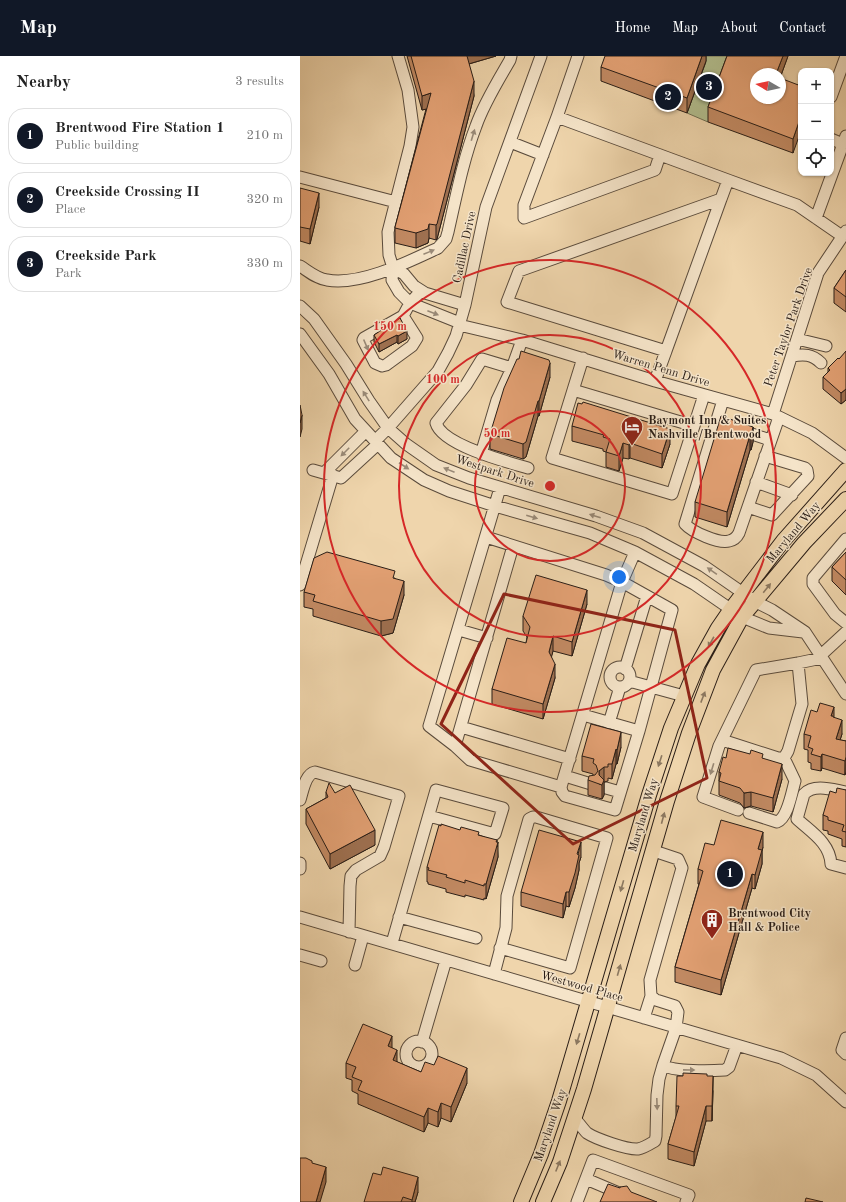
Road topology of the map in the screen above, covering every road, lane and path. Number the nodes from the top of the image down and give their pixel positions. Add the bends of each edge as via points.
1 (398, 56) edge
2 (511, 56) edge
3 (541, 56) edge
4 (578, 56) edge
5 (846, 56) edge
6 (834, 89) edge
7 (557, 117) junction
8 (834, 139) edge
9 (844, 140) edge
10 (510, 142) junction
11 (543, 155) junction
12 (660, 155) junction
13 (300, 177) edge
14 (728, 180) junction
15 (721, 199) junction
16 (396, 202) junction
17 (816, 218) junction
18 (844, 233) edge
19 (300, 266) edge
20 (393, 268) junction
21 (421, 291) junction
22 (410, 303) junction
23 (465, 305) junction
24 (300, 306) edge
25 (404, 316) junction
26 (460, 324) junction
27 (300, 334) edge
28 (797, 339) junction
29 (522, 340) junction
30 (826, 346) dead end
31 (666, 351) junction
32 (792, 356) junction
33 (583, 358) junction
34 (821, 363) dead end
35 (512, 368) junction
36 (655, 381) junction
37 (573, 390) junction
38 (704, 395) junction
39 (723, 400) junction
40 (776, 416) junction
41 (723, 424) junction
42 (694, 426) junction
43 (388, 428) junction
44 (366, 430) junction
45 (770, 440) junction
46 (377, 442) junction
47 (481, 454) junction
48 (765, 456) junction
49 (846, 458) edge
50 (528, 468) dead end
51 (313, 470) dead end
52 (846, 470) edge
53 (333, 475) junction
54 (479, 481) junction
55 (756, 482) junction
56 (500, 488) junction
57 (792, 495) junction
58 (473, 499) junction
59 (846, 499) edge
60 (494, 506) junction
61 (748, 507) junction
62 (486, 537) junction
63 (846, 539) edge
64 (513, 546) junction
65 (635, 552) junction
66 (622, 582) junction
67 (300, 585) edge
68 (744, 594) junction
69 (647, 596) junction
70 (756, 602) junction
71 (731, 609) junction
72 (742, 618) junction
73 (846, 623) edge
74 (459, 630) junction
75 (805, 632) junction
76 (846, 632) edge
77 (487, 638) junction
78 (821, 657) junction
79 (798, 663) junction
80 (625, 669) junction
81 (596, 671) junction
82 (611, 675) junction
83 (629, 681) junction
84 (620, 687) junction
85 (651, 687) junction
86 (846, 694) edge
87 (684, 696) junction
88 (583, 715) junction
89 (609, 723) junction
90 (461, 727) junction
91 (639, 731) junction
92 (722, 740) junction
93 (455, 746) junction
94 (784, 758) junction
95 (570, 759) junction
96 (563, 782) junction
97 (591, 784) edge
98 (606, 788) dead end
99 (620, 792) junction
100 (846, 792) edge
101 (300, 800) edge
102 (738, 810) dead end
103 (749, 813) dead end
104 (429, 816) junction
105 (639, 828) junction
106 (654, 851) junction
107 (300, 863) edge
108 (846, 868) edge
109 (300, 869) edge
110 (300, 917) edge
111 (399, 917) junction
112 (349, 932) junction
113 (363, 936) junction
114 (476, 938) dead end
115 (392, 944) junction
116 (500, 948) junction
117 (300, 955) edge
118 (446, 960) junction
119 (321, 961) dead end
120 (355, 965) dead end
121 (494, 974) junction
122 (651, 996) junction
123 (589, 1002) junction
124 (608, 1007) junction
125 (644, 1018) junction
126 (676, 1028) junction
127 (846, 1038) edge
128 (422, 1042) dead end
129 (737, 1045) junction
130 (846, 1054) edge
131 (663, 1065) junction
132 (846, 1102) edge
133 (575, 1119) junction
134 (586, 1179) junction
135 (623, 1195) edge
136 (524, 1197) edge
137 (546, 1201) edge
138 (577, 1202) edge
139 (686, 1202) edge

1 - 16 street via 408,90 414,127
20 -> 2 street via 438,248 446,239 476,125
3 - 10 street, Cadillac Drive
4 - 7 street
5 - 6 street
7 - 11 street
7 - 12 street
8 - 9 street
9 - 17 street
10 - 11 street
10 - 23 street, Cadillac Drive via 486,207
11 - 12 street via 524,205 524,218 655,170
12 - 14 street
13 - 16 street
14 - 15 street
14 - 17 street via 789,201
15 - 31 street
15 - 31 street via 519,271 507,302
16 - 20 street via 388,232 389,255
17 - 18 street
18 - 28 street, Peter Taylor Park Drive via 818,273
19 - 20 street via 318,278 327,280 355,280
20 - 21 street via 404,274
20 - 22 street via 394,286
21 - 22 street
21 - 23 street
22 - 25 street
22 -> 26 street, Warren Penn Drive
23 - 26 street, Cadillac Drive
43 -> 24 street, Westpark Drive via 314,319
25 -> 25 street via 364,338 378,365 386,365 412,346 417,338
26 - 29 street, Warren Penn Drive
26 - 43 street, Cadillac Drive via 444,362
27 - 44 street via 329,374 355,419
28 - 30 street
28 - 32 street, Peter Taylor Park Drive
29 - 33 street, Warren Penn Drive
29 - 35 street
31 - 36 street
32 - 34 street via 807,355
32 - 40 street, Peter Taylor Park Drive
33 - 36 street, Warren Penn Drive
33 - 37 street
35 - 47 street via 497,400
35 - 47 street via 482,359 466,385 436,423 441,432
36 - 38 street, Warren Penn Drive
37 - 42 street
37 - 42 street via 552,458 672,494
38 - 39 street, Warren Penn Drive
38 - 42 street
39 - 40 street, Warren Penn Drive
39 - 41 street
40 - 45 street, Peter Taylor Park Drive
40 - 49 street, Warren Penn Drive via 812,433
41 - 45 street
41 - 61 street, Peter Taylor Park Drive via 684,524 691,530 710,537 725,542 731,541 739,534
43 - 46 street, Cadillac Drive
54 -> 43 street, Westpark Drive via 436,465
44 - 46 street
44 -> 53 street
45 - 48 street, Peter Taylor Park Drive
46 - 53 street, Cadillac Drive
46 -> 58 street via 391,458 424,480
47 - 50 street
48 - 55 street, Peter Taylor Park Drive
48 - 57 street via 807,470 808,476
51 - 53 street
52 - 68 main road, Maryland Way via 783,541
53 - 67 street
54 - 56 street, Westpark Drive
54 - 58 street
55 - 57 street
55 - 61 street, Peter Taylor Park Drive
56 - 60 street
68 -> 56 street, Westpark Drive via 704,566 643,533 596,516
57 - 61 street via 772,515
58 - 60 street
70 -> 59 main road, Maryland Way via 804,543
60 - 62 street
60 -> 65 street via 590,533
62 - 64 street
62 - 74 street
63 - 73 street via 812,581 835,614
64 - 66 street
64 - 77 street
65 - 66 street
65 - 71 street via 694,584
66 - 69 street
66 - 81 street
68 - 70 street, Westpark Drive
68 - 71 main road, Maryland Way
69 - 80 street
69 - 85 street via 672,610
70 - 72 main road, Maryland Way
70 - 75 street, Westpark Drive
71 - 72 street
71 -> 87 main road, Maryland Way via 698,664
72 - 75 street via 769,628
106 -> 72 main road, Maryland Way via 667,801 711,677
74 - 77 street
74 - 93 street via 429,726
75 - 78 street
76 - 78 street
77 - 90 street
78 - 79 street
78 - 86 street
79 - 92 street via 756,670
79 - 94 street via 802,704
80 - 82 street via 617,668
80 - 83 street via 630,675
81 - 82 street
81 - 88 street
82 - 84 street via 612,683
83 - 84 street
83 - 85 street
84 - 89 street
85 - 87 street
85 - 91 street
87 -> 105 main road, Maryland Way
88 - 89 street
88 - 95 street
89 - 91 street
90 - 93 street
90 - 95 street
91 - 99 street
92 - 94 street
92 -> 102 street via 703,797
93 - 96 street via 470,760 483,765
94 - 103 street via 795,781 784,817 777,822
95 - 96 street
96 - 97 street
96 - 99 street via 562,792 566,796 615,810
98 - 99 street
100 - 108 street via 816,788 807,791 797,819 825,845 831,864
101 - 112 street via 307,778 315,772 399,796 380,856 356,870 351,876
104 - 104 street via 436,790 503,808 495,834
104 - 111 street
105 - 106 main road
105 -> 123 main road, Maryland Way
106 - 122 street via 678,859 682,868 650,980
124 -> 106 main road, Maryland Way
107 - 109 street
110 - 112 street, Westwood Place
111 - 114 street
111 - 115 street
112 - 113 street, Westwood Place
113 - 115 street, Westwood Place
113 - 120 street
115 - 118 street, Westwood Place
116 - 116 street via 506,928 507,896 529,819 536,817 607,838 570,968
116 - 121 street
117 - 119 street
118 - 121 street, Westwood Place
118 - 128 street
121 - 123 street, Westwood Place
122 - 125 street
122 - 126 street via 675,1006 678,1012
123 - 124 street, Westwood Place
123 -> 136 main road, Maryland Way via 559,1101
124 - 125 street, Westwood Place
124 - 133 main road, Maryland Way
125 - 126 street, Westwood Place
126 - 129 street, Westwood Place
126 - 131 street
127 - 130 street via 842,1050
131 -> 129 street via 676,1070 725,1070 729,1067
129 - 132 street, Westwood Place via 781,1058 816,1075
131 -> 133 street via 657,1095 655,1141 637,1149 631,1148 592,1136
137 -> 133 main road, Maryland Way
134 - 135 street
134 - 138 street
134 - 139 street via 593,1160 689,1195
136 - 137 main road

